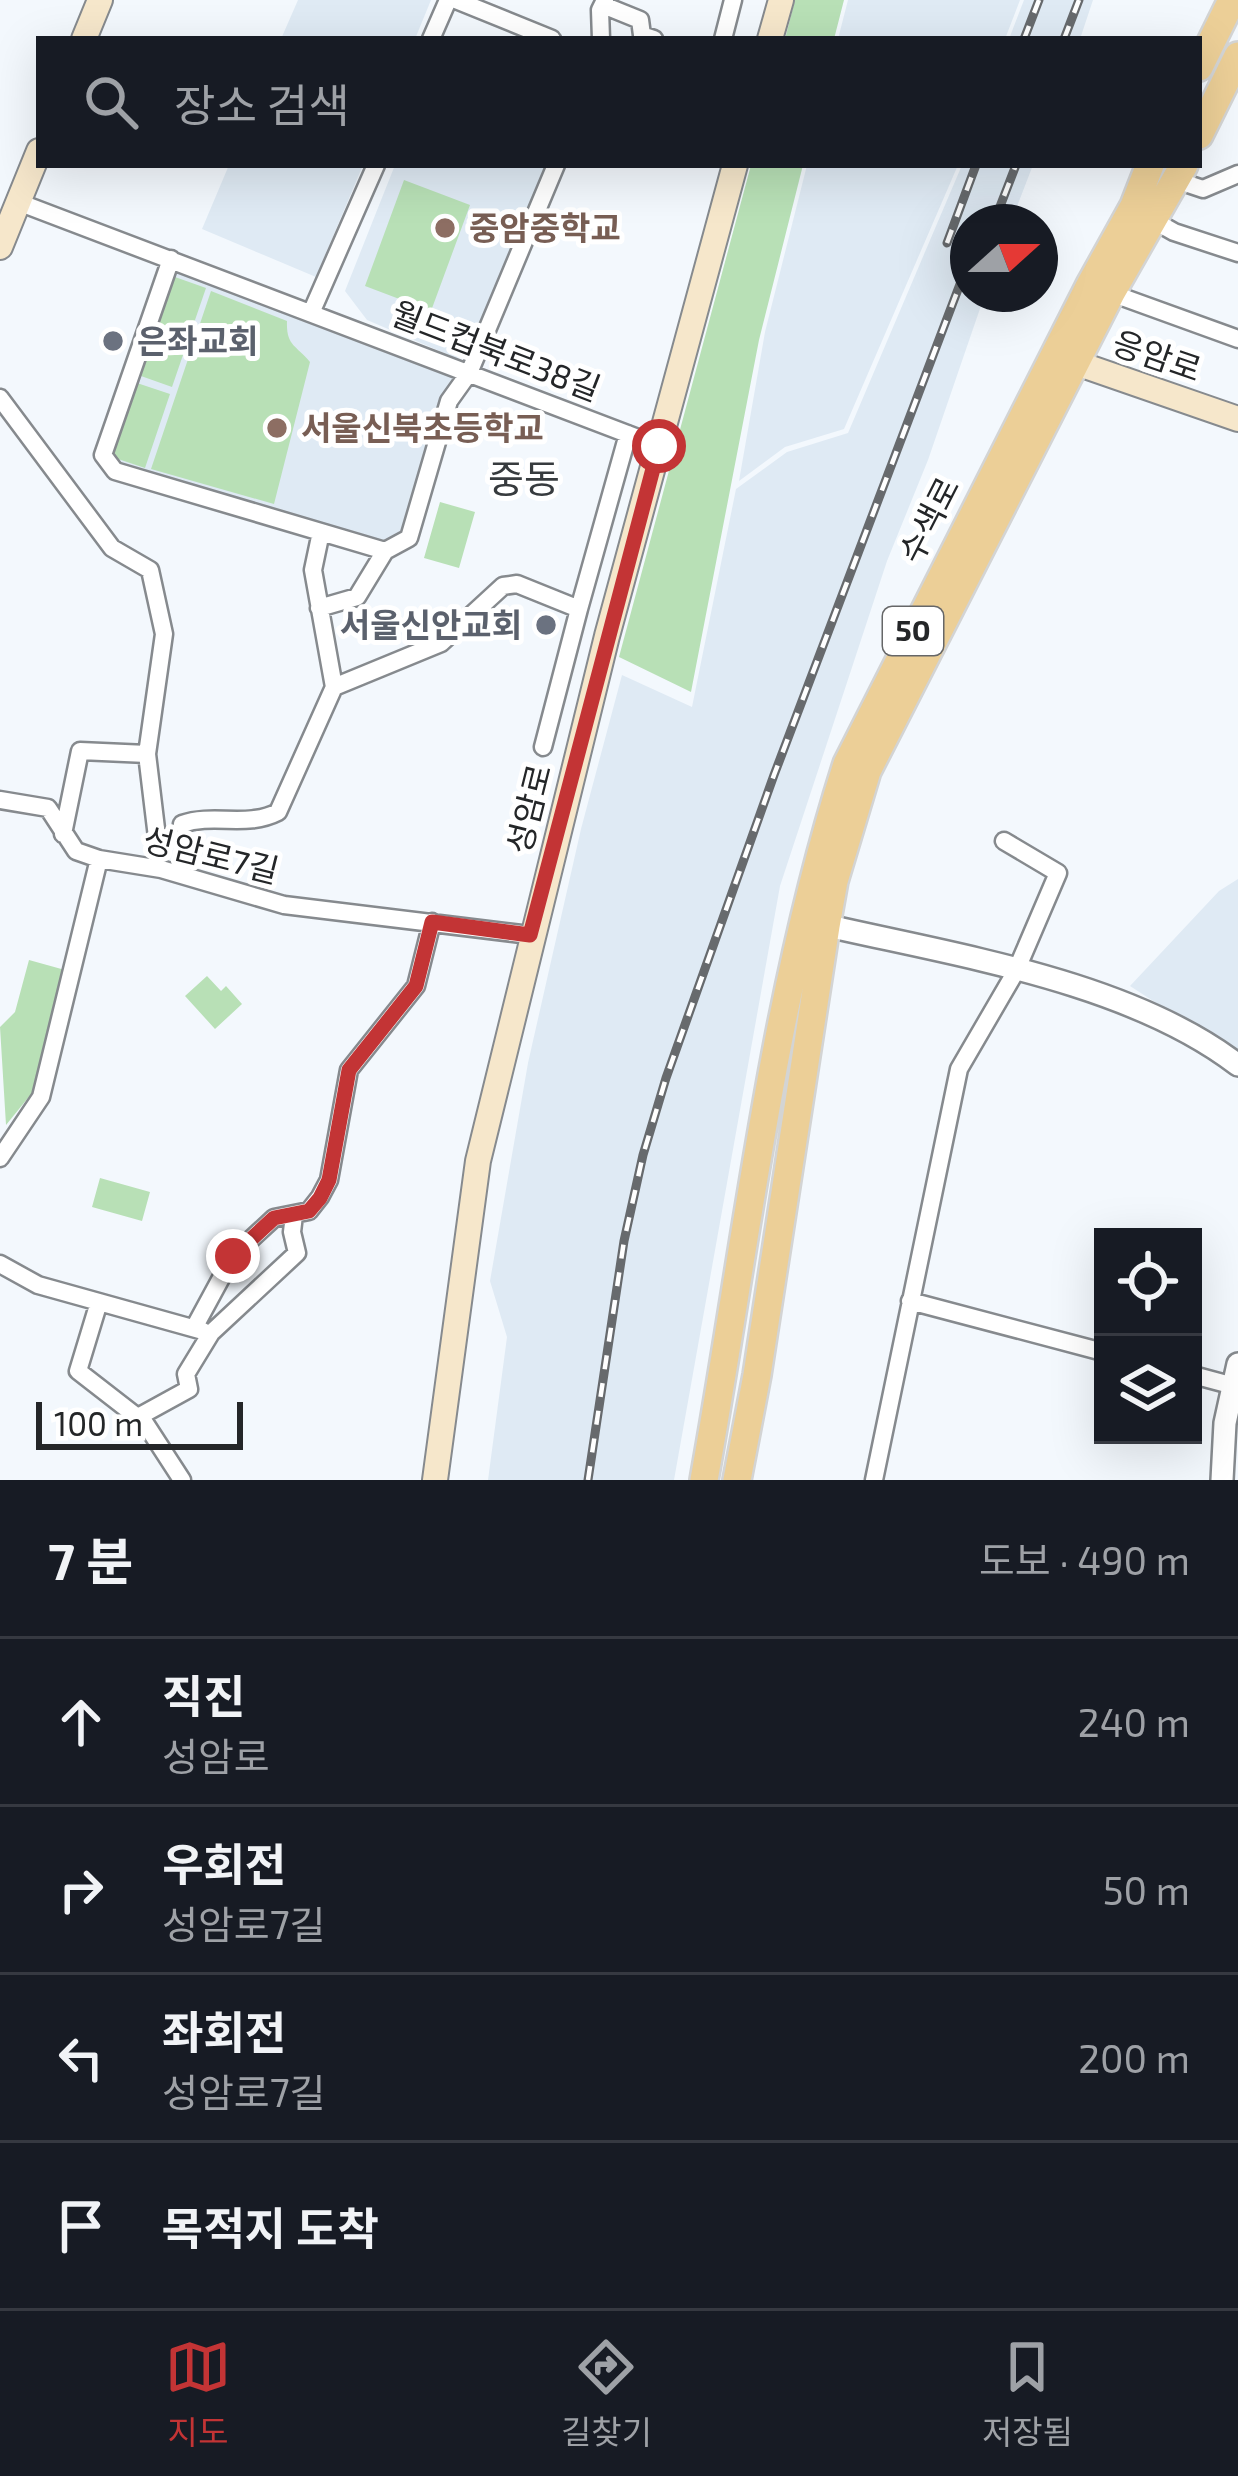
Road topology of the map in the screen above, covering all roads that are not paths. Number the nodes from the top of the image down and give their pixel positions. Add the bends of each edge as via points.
1 (100, 0) edge
2 (452, 0) edge
3 (733, 0) edge
4 (781, 0) edge
5 (1232, 0) edge
6 (604, 2) edge
7 (85, 36) edge
8 (433, 36) edge
9 (544, 36) edge
10 (601, 36) edge
11 (645, 36) edge
12 (724, 36) edge
13 (771, 36) edge
14 (1238, 56) edge
15 (1202, 61) edge
16 (1202, 129) edge
17 (36, 159) edge
18 (375, 168) edge
19 (555, 168) edge
20 (735, 168) edge
21 (1149, 168) edge
22 (1180, 172) edge
23 (1238, 174) edge
24 (19, 202) junction
25 (1151, 219) junction
26 (0, 247) edge
27 (1238, 253) edge
28 (171, 260) junction
29 (1111, 292) junction
30 (311, 313) junction
31 (1238, 339) edge
32 (1066, 359) junction
33 (469, 373) junction
34 (0, 398) edge
35 (1238, 419) edge
36 (628, 434) junction
37 (659, 446) junction
38 (321, 532) junction
39 (385, 551) junction
40 (319, 608) junction
41 (579, 609) junction
42 (334, 688) junction
43 (543, 747) dead end
44 (147, 754) junction
45 (0, 800) edge
46 (182, 824) dead end
47 (63, 833) junction
48 (157, 837) dead end
49 (1004, 841) dead end
50 (100, 860) junction
51 (432, 922) junction
52 (815, 923) junction
53 (530, 935) junction
54 (1016, 971) junction
55 (1238, 1065) edge
56 (1, 1152) edge
57 (294, 1215) junction
58 (0, 1264) edge
59 (910, 1301) junction
60 (98, 1302) junction
61 (203, 1331) junction
62 (1094, 1350) edge
63 (1202, 1377) edge
64 (1236, 1379) edge
65 (138, 1417) junction
66 (182, 1480) edge
67 (435, 1480) edge
68 (704, 1480) edge
69 (736, 1480) edge
70 (874, 1480) edge
71 (1222, 1480) edge

1 - 7 main road
2 - 8 street
2 - 9 street
3 - 12 street
4 - 13 main road
5 - 15 main road
6 - 10 street
6 - 11 street via 640,20
14 - 16 main road
17 - 24 main road
18 - 30 street
19 - 33 street
20 - 37 main road, 성암로
21 - 32 main road, 수색로 / 50
22 - 23 street via 1204,189
22 - 25 main road, 수색로 / 50
24 - 26 main road
24 - 28 street, 월드컵북로38길
25 - 27 street
25 - 29 main road, 수색로 / 50
28 - 30 street, 월드컵북로38길
28 - 38 street via 104,455 115,471
29 - 31 street
29 - 32 main road, 수색로 / 50
30 - 33 street, 월드컵북로38길
32 - 35 main road, 응암로
32 - 52 main road, 수색로 / 50 via 847,764
33 - 36 street, 월드컵북로38길
33 - 39 street via 449,401 409,538
34 - 44 street via 112,548 150,570 164,634
36 - 37 street, 월드컵북로38길
36 - 41 street
37 - 53 main road, 성암로
38 - 39 street
38 - 40 street via 313,570
39 - 40 street via 357,597
40 - 42 street
41 - 42 street via 503,586 440,643
41 - 43 street
42 - 46 street via 278,812 260,821
44 - 47 street via 80,751
44 - 48 street
45 - 47 street, 성암로7길 via 48,808
47 - 50 street, 성암로7길 via 76,851
49 - 54 street via 1058,873
50 - 51 street, 성암로7길 via 284,905
50 - 56 street via 41,1097
51 - 53 street, 성암로7길
51 - 57 street via 416,986 349,1070 329,1180 309,1211
52 - 54 street
52 - 68 main road, 수색로 / 50 via 775,1064
52 - 69 main road, 수색로 / 50 via 760,1355
53 - 67 main road, 성암로 via 478,1160
54 - 55 street via 1165,1021
54 - 59 street via 959,1070
57 - 61 street via 274,1218 233,1256
57 - 61 street via 297,1253
58 - 60 street
59 - 62 street
59 - 70 street
60 - 61 street
60 - 65 street via 78,1371
61 - 65 street via 186,1374 189,1389
63 - 64 street
64 - 71 street
65 - 66 street

